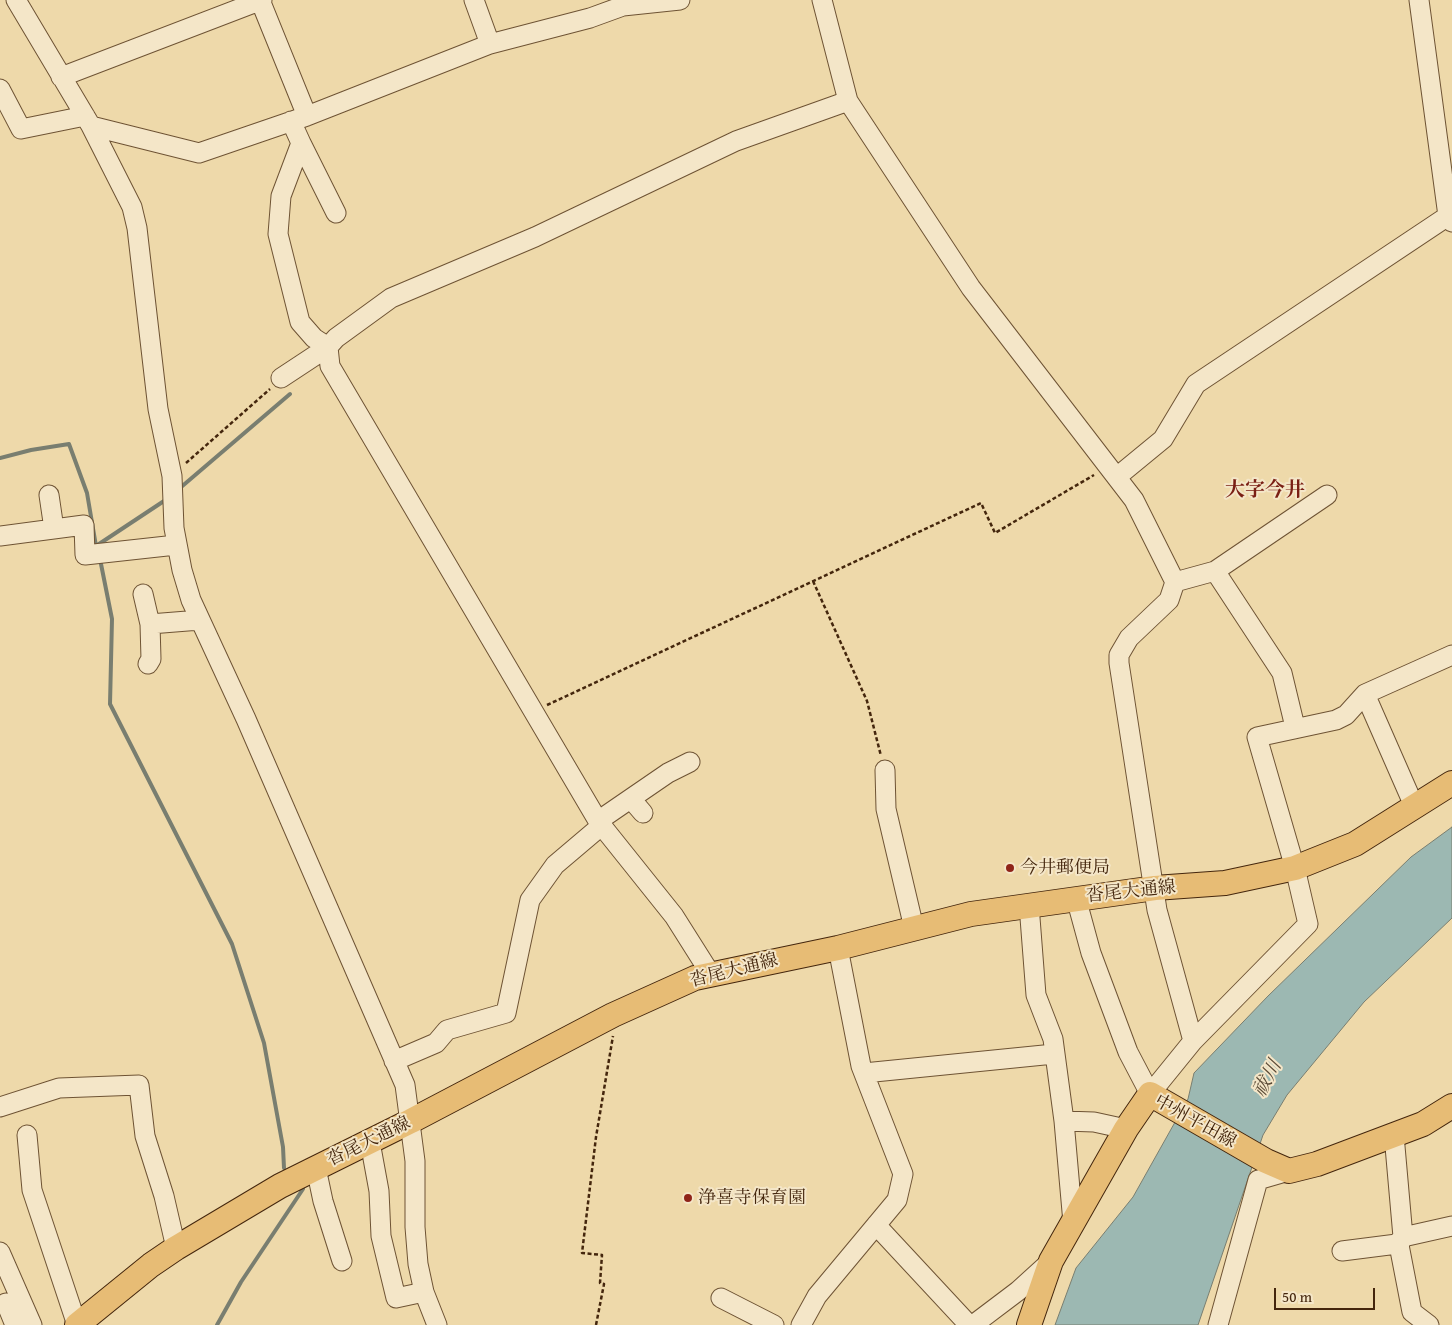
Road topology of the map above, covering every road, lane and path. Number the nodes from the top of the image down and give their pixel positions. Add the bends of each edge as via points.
1 (16, 0) edge
2 (261, 0) edge
3 (474, 0) edge
4 (680, 0) edge
5 (822, 0) edge
6 (1420, 0) edge
7 (601, 6) edge
8 (490, 44) junction
9 (61, 77) junction
10 (0, 89) edge
11 (848, 100) junction
12 (299, 119) junction
13 (88, 121) junction
14 (301, 142) junction
15 (336, 213) dead end
16 (1450, 219) edge
17 (328, 347) junction
18 (281, 378) joint
19 (1114, 471) junction
20 (172, 476) junction
21 (49, 495) dead end
22 (1327, 495) dead end
23 (54, 529) junction
24 (0, 536) edge
25 (176, 545) junction
26 (1215, 570) junction
27 (813, 581) junction
28 (1175, 582) junction
29 (143, 594) dead end
30 (200, 620) junction
31 (150, 624) junction
32 (1452, 655) edge
33 (148, 664) dead end
34 (1365, 694) junction
35 (534, 711) junction
36 (1295, 727) junction
37 (690, 762) dead end
38 (885, 770) joint
39 (1452, 783) edge
40 (1415, 808) junction
41 (600, 823) junction
42 (1295, 868) junction
43 (1155, 888) junction
44 (1076, 898) junction
45 (1029, 905) junction
46 (914, 928) junction
47 (838, 948) junction
48 (710, 973) junction
49 (613, 1034) dead end
50 (1192, 1041) junction
51 (1054, 1054) junction
52 (394, 1061) junction
53 (864, 1073) junction
54 (1152, 1096) junction
55 (1452, 1106) edge
56 (0, 1107) edge
57 (411, 1121) junction
58 (1064, 1121) junction
59 (1126, 1129) junction
60 (27, 1135) dead end
61 (1394, 1135) junction
62 (370, 1142) junction
63 (316, 1168) junction
64 (1289, 1171) junction
65 (1073, 1223) junction
66 (876, 1225) junction
67 (1452, 1226) edge
68 (1403, 1237) junction
69 (176, 1248) junction
70 (1342, 1251) dead end
71 (0, 1252) edge
72 (1051, 1261) junction
73 (342, 1262) dead end
74 (424, 1292) junction
75 (721, 1298) dead end
76 (6, 1303) dead end
77 (435, 1324) edge
78 (15, 1325) edge
79 (32, 1325) edge
80 (77, 1325) edge
81 (596, 1325) edge
82 (774, 1325) edge
83 (800, 1325) edge
84 (969, 1325) edge
85 (973, 1325) edge
86 (1029, 1325) edge
87 (1218, 1325) edge
88 (1428, 1325) edge

1 - 9 street
2 - 9 street
2 - 12 street
3 - 8 street
4 - 7 street
5 - 11 street
6 - 16 street
7 - 8 street
8 - 12 street
9 - 13 street
10 - 13 street via 21,129
11 - 17 street via 736,141 535,237 391,298
11 - 19 street via 971,288
12 - 13 street via 199,153
12 - 14 street
13 - 20 street via 132,206 158,409
14 - 15 street
14 - 17 street via 281,196 278,234 300,322 314,338
16 - 19 street via 1196,384 1163,439
17 - 18 street
17 - 35 street via 330,366
18 - 20 path
19 - 27 path via 995,533 981,503
19 - 28 street via 1134,500
20 - 25 street
21 - 23 street
22 - 26 street
23 - 24 street
23 - 25 street via 84,525 85,555
25 - 30 street
26 - 28 street
26 - 36 street via 1282,673
27 - 35 path
27 - 38 path via 867,701
28 - 43 street via 1169,600 1129,638 1118,663
29 - 31 street
30 - 31 street
30 - 52 street
31 - 33 street via 151,659
32 - 34 street
34 - 36 street via 1346,715 1336,720
34 - 40 street
35 - 41 street
36 - 42 street via 1257,737
37 - 41 street via 668,773 637,806
38 - 46 street via 886,809
39 - 40 main road, 沓尾大通線
40 - 42 main road, 沓尾大通線 via 1356,844
41 - 48 street via 674,916
41 - 52 street via 555,865 530,900 506,1013 446,1030 436,1043
42 - 43 main road, 沓尾大通線 via 1225,883
42 - 50 street via 1308,924
43 - 44 main road, 沓尾大通線
43 - 50 street via 1157,910
44 - 45 main road, 沓尾大通線
44 - 54 street via 1091,953 1128,1052
45 - 46 main road, 沓尾大通線
45 - 51 street via 1036,995
46 - 47 main road, 沓尾大通線
47 - 48 main road, 沓尾大通線
47 - 53 street
48 - 57 main road, 沓尾大通線 via 613,1015
49 - 81 path via 596,1136 582,1253 602,1256 600,1282 604,1284
50 - 54 street
51 - 53 street
51 - 58 street
52 - 57 street via 404,1085
53 - 66 street via 903,1174 897,1200
54 - 59 main road, 中州平田線
54 - 64 main road, 中州平田線
55 - 61 main road via 1423,1124
56 - 69 street via 59,1088 139,1085 145,1136
57 - 62 main road, 沓尾大通線
57 - 74 street via 415,1161 414,1227
58 - 59 street via 1094,1122
58 - 65 street
59 - 65 main road, 中州平田線
60 - 80 street via 32,1190
61 - 64 main road
61 - 68 street
62 - 63 main road, 沓尾大通線
62 - 74 street via 379,1191 382,1236 396,1298
63 - 69 main road, 沓尾大通線
63 - 73 street
64 - 87 street via 1258,1180
65 - 72 main road, 中州平田線
66 - 83 street via 817,1296
66 - 84 street
67 - 68 street
68 - 70 street via 1396,1244
68 - 88 street via 1398,1246 1412,1312
69 - 80 main road, 沓尾大通線
71 - 79 street
72 - 85 street
72 - 86 main road, 中州平田線
74 - 77 street
75 - 82 street
76 - 78 street

